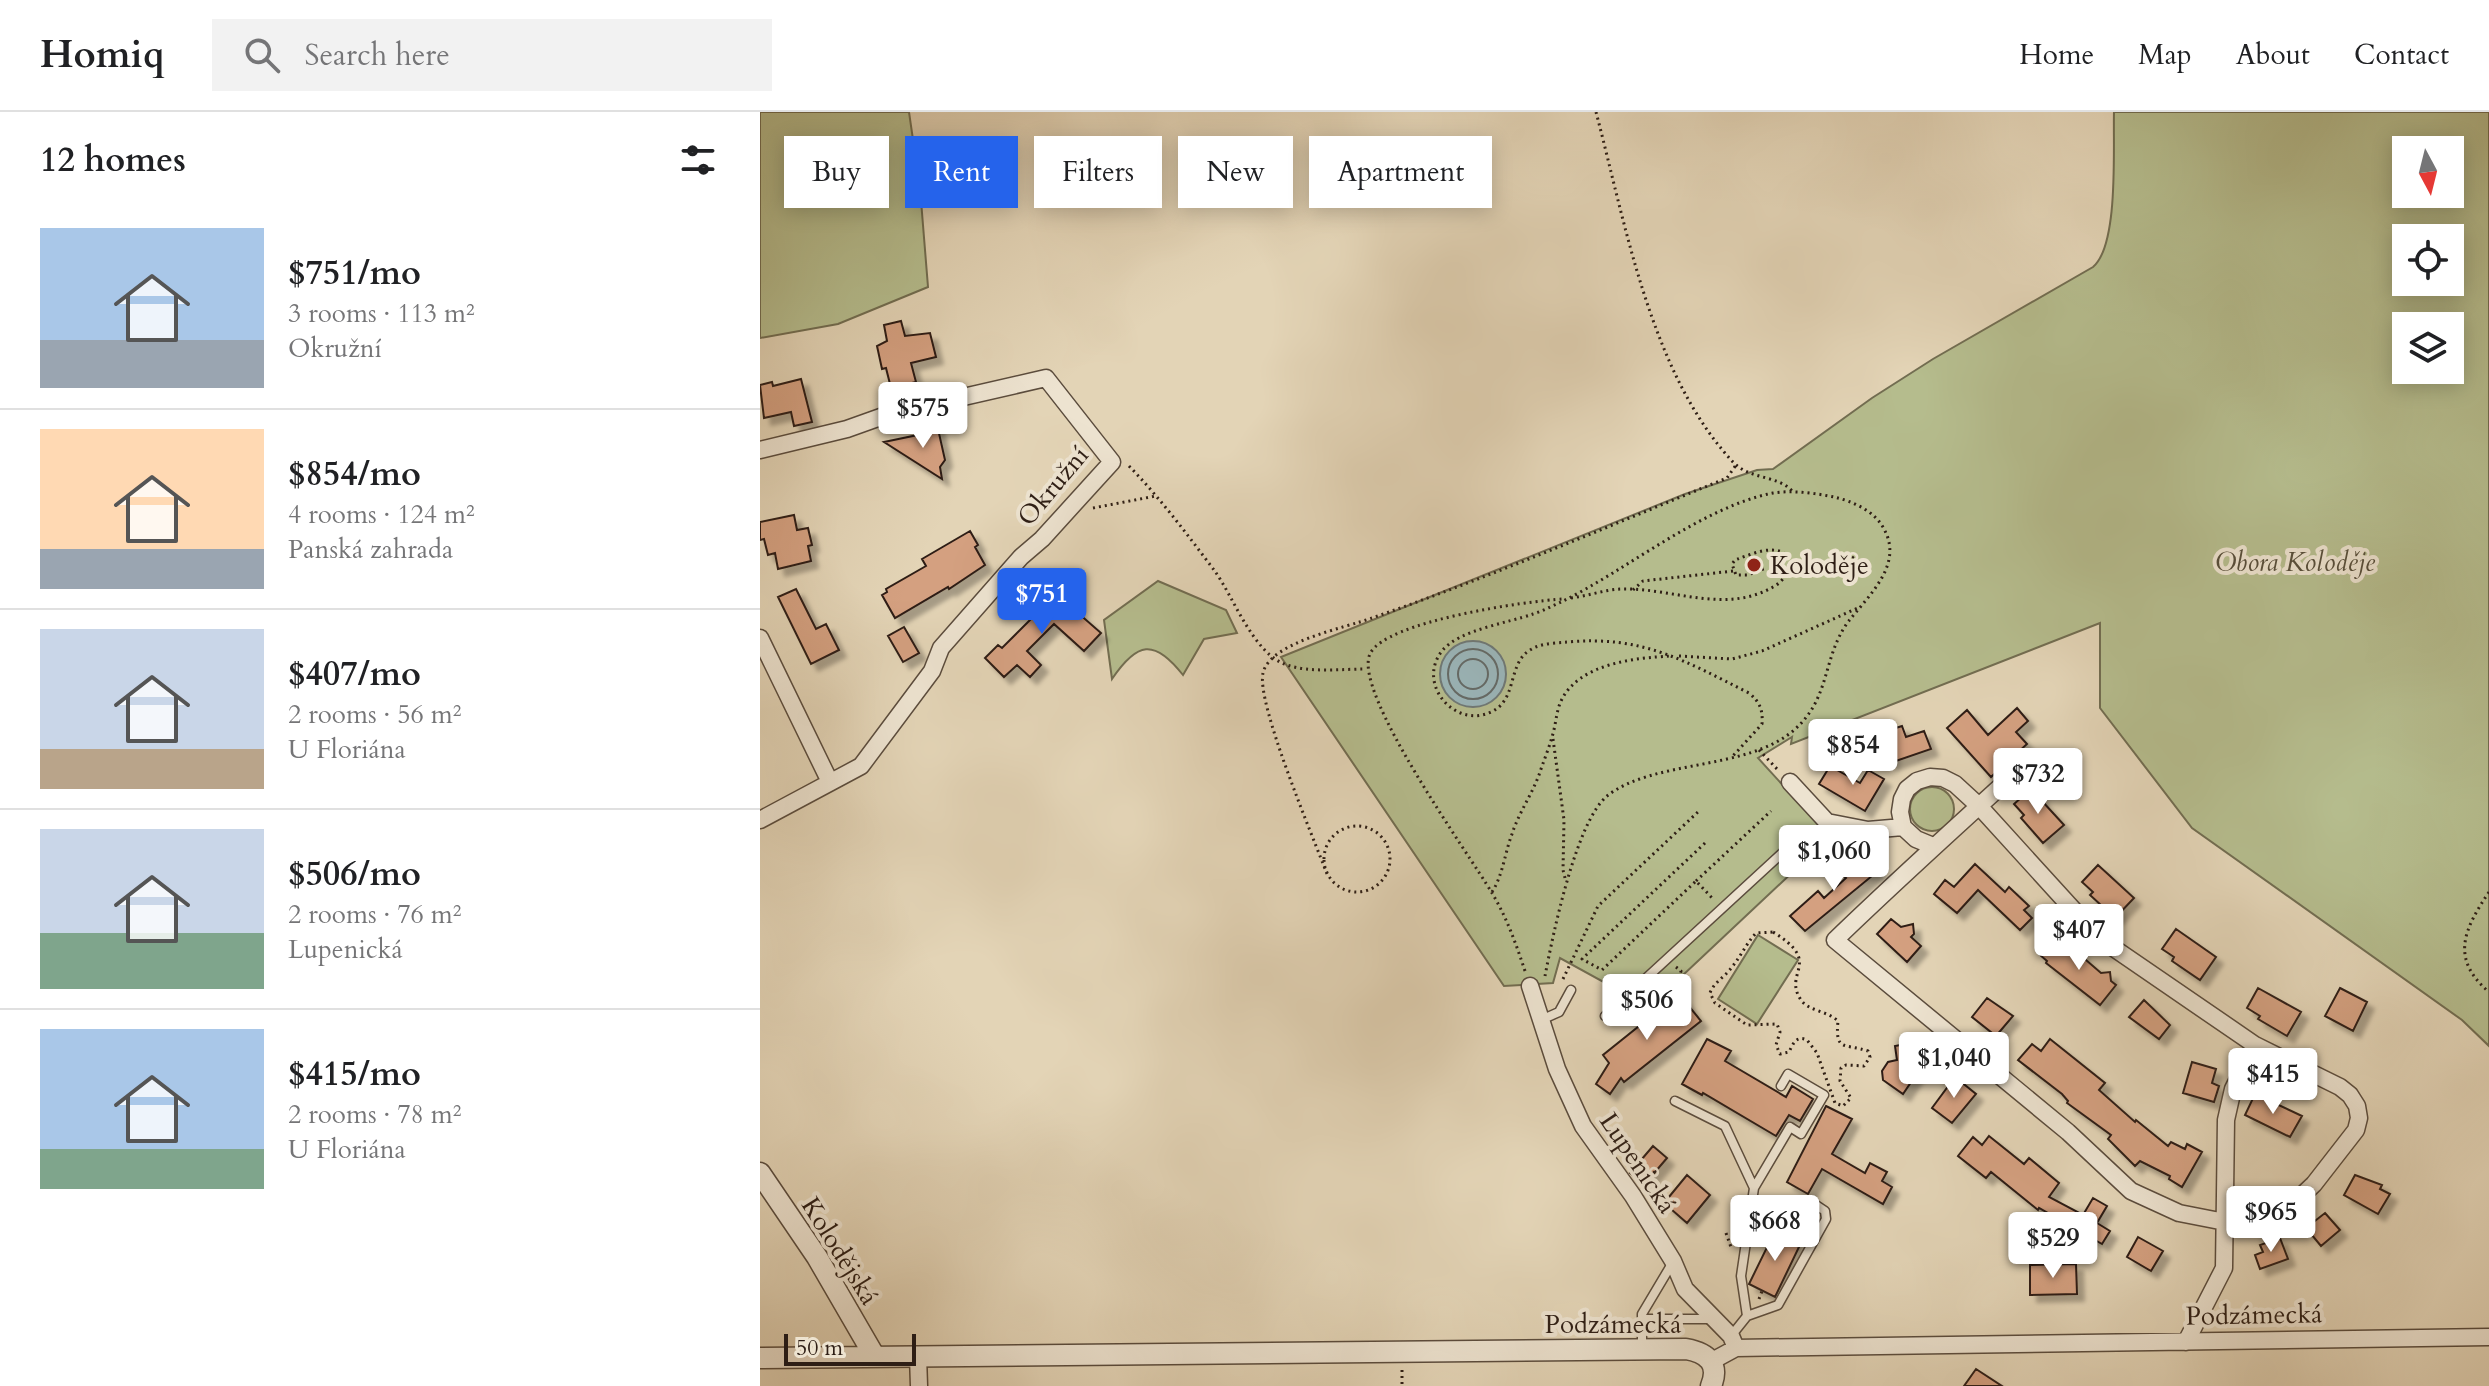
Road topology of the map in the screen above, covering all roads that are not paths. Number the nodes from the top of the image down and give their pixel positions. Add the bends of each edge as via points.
1 (760, 450) edge
2 (760, 638) edge
3 (2022, 767) dead end
4 (830, 782) junction
5 (1790, 782) road end
6 (1979, 806) junction
7 (760, 820) edge
8 (1903, 827) junction
9 (1793, 843) dead end
10 (1933, 846) junction
11 (1537, 983) road end
12 (1571, 990) dead end
13 (1605, 1016) dead end
14 (1541, 1020) junction
15 (2255, 1045) junction
16 (1781, 1086) dead end
17 (1675, 1101) dead end
18 (760, 1173) edge
19 (1754, 1188) junction
20 (1813, 1203) dead end
21 (2225, 1222) junction
22 (1673, 1261) junction
23 (1747, 1316) junction
24 (1642, 1319) junction
25 (1717, 1319) junction
26 (2489, 1337) edge
27 (1734, 1342) junction
28 (2186, 1342) junction
29 (1642, 1348) junction
30 (918, 1356) junction
31 (875, 1357) junction
32 (760, 1358) edge
33 (1712, 1361) junction
34 (919, 1386) edge
35 (1711, 1386) edge

1 - 4 street, Okružní via 1046,378 1112,462 941,648 932,671 861,766
2 - 4 street
3 - 6 street
4 - 7 street, Okružní
5 - 8 street via 1827,822 1868,830
6 - 8 street via 1955,784 1930,777 1907,789 1900,812
6 - 10 street
6 - 15 street via 2099,938
8 - 10 street
9 - 13 lane
10 - 21 street via 1835,940 2068,1132 2131,1191 2179,1213
11 - 14 street, Lupenická
12 - 14 lane via 1559,1012
14 - 22 street, Lupenická via 1583,1126
15 - 21 street via 2233,1089 2226,1120
15 - 21 street via 2340,1087 2350,1095 2359,1118 2356,1130 2295,1202 2250,1222
16 - 19 lane via 1788,1074 1824,1095 1801,1134 1790,1127
17 - 19 lane via 1725,1126
18 - 31 street, Kolodějská
19 - 23 lane via 1741,1276
20 - 23 lane via 1825,1211 1826,1219 1778,1305
21 - 28 street via 2224,1268
22 - 24 lane
22 - 25 street, Lupenická via 1685,1289
23 - 27 lane
24 - 25 lane
24 - 29 lane
25 - 27 street, Lupenická
26 - 28 street, Podzámecká
27 - 28 street, Podzámecká
27 - 33 street, Podzámecká
29 - 30 street, Podzámecká
29 - 33 street, Podzámecká via 1697,1351
30 - 31 street, Podzámecká
30 - 34 street
31 - 32 street, Podzámecká
33 - 35 street

